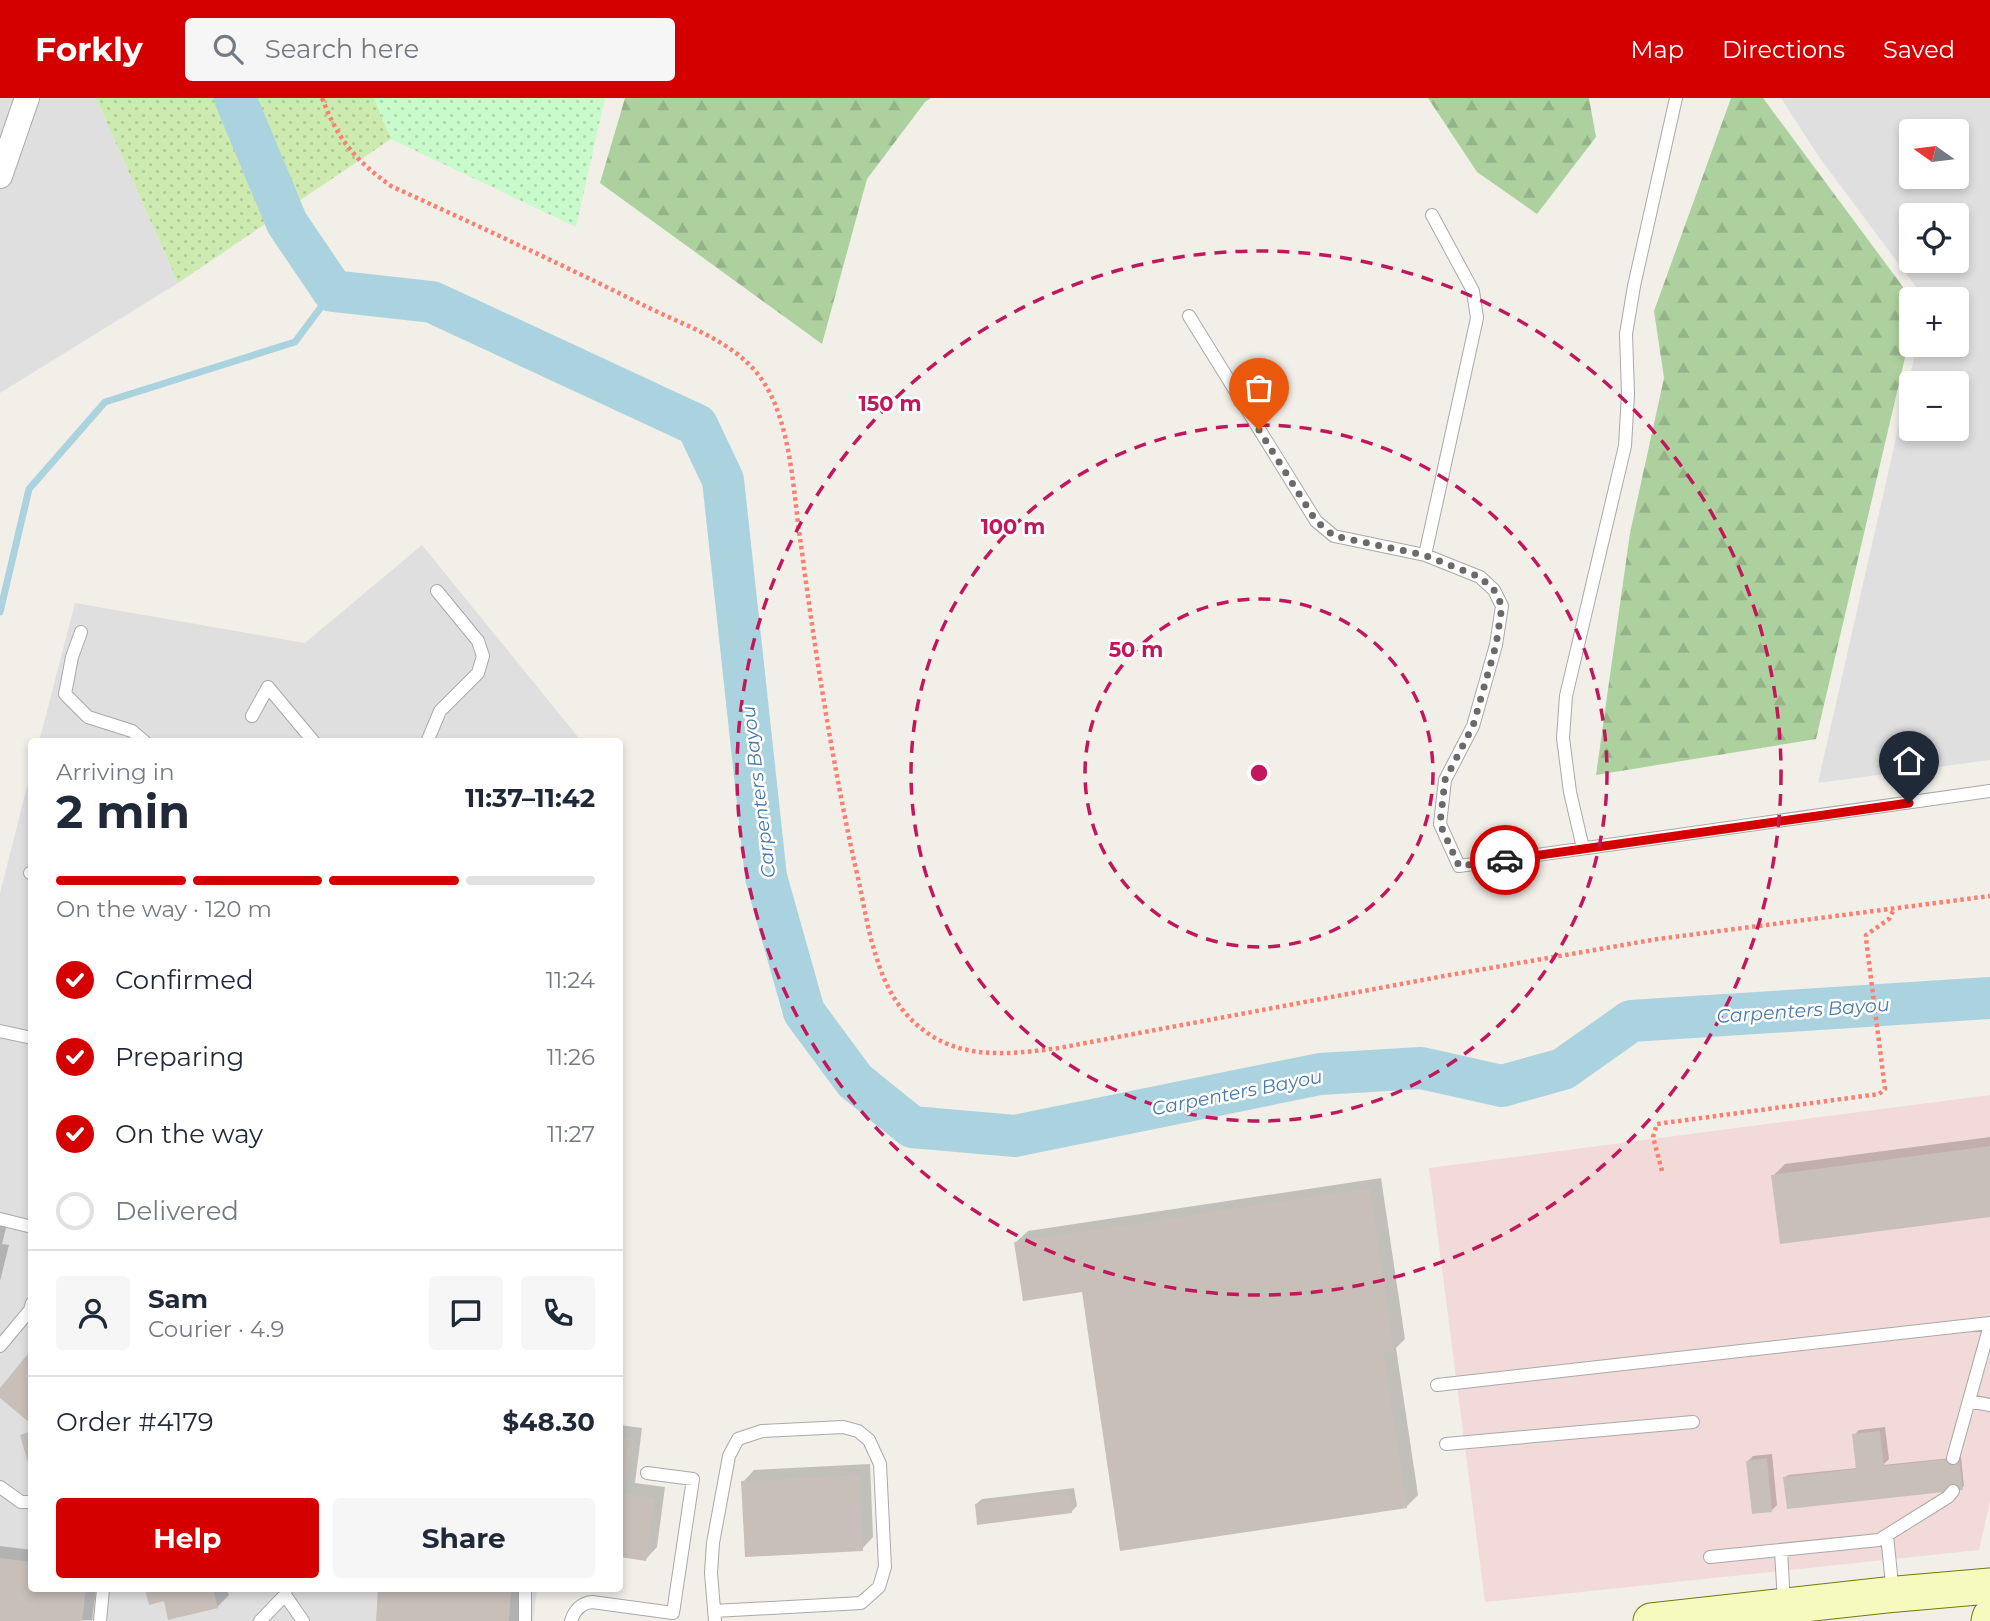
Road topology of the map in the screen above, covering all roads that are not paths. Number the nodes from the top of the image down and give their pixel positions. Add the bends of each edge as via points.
1 (27, 98) edge
2 (1676, 98) edge
3 (0, 176) edge
4 (1432, 215) dead end
5 (1189, 316) dead end
6 (1424, 555) junction
7 (437, 591) dead end
8 (80, 632) dead end
9 (252, 716) dead end
10 (140, 738) edge
11 (311, 738) edge
12 (429, 738) edge
13 (1990, 791) edge
14 (1583, 849) junction
15 (0, 1031) edge
16 (28, 1037) edge
17 (0, 1219) edge
18 (28, 1226) edge
19 (28, 1312) edge
20 (1990, 1324) edge
21 (0, 1346) edge
22 (1437, 1385) dead end
23 (1969, 1401) junction
24 (1990, 1405) edge
25 (1693, 1422) dead end
26 (1446, 1444) dead end
27 (1953, 1458) dead end
28 (647, 1473) dead end
29 (0, 1489) edge
30 (1953, 1491) dead end
31 (28, 1502) edge
32 (1887, 1535) junction
33 (1781, 1550) junction
34 (1710, 1557) dead end
35 (1990, 1586) edge
36 (103, 1592) edge
37 (285, 1592) edge
38 (525, 1592) edge
39 (1897, 1603) edge
40 (1784, 1607) junction
41 (714, 1616) edge
42 (100, 1621) edge
43 (260, 1621) edge
44 (303, 1621) edge
45 (525, 1621) edge
46 (571, 1621) edge
47 (1651, 1621) edge

1 - 3 street
2 - 14 lane via 1626,334 1625,446 1566,696 1563,738
4 - 6 lane via 1473,291 1477,318
5 - 6 lane via 1316,521 1334,536
6 - 14 lane via 1480,577 1502,606 1473,726 1445,780 1440,824 1459,866
7 - 12 lane via 478,641 483,656 478,673 440,711
8 - 10 lane via 65,694 88,717
9 - 11 lane via 268,687
13 - 14 lane
15 - 16 lane
17 - 18 lane
19 - 21 lane
20 - 22 lane
20 - 23 lane
23 - 24 lane
23 - 27 lane
25 - 26 lane
28 - 46 lane via 693,1479 673,1614 592,1602 578,1609
29 - 31 lane
30 - 32 lane
32 - 33 lane via 1879,1540
32 - 39 lane
33 - 34 lane
33 - 40 lane
35 - 39 main road
36 - 42 lane
37 - 43 lane
37 - 44 lane
38 - 45 lane
39 - 40 main road
40 - 47 main road
41 - 41 lane via 713,1543 729,1456 738,1439 762,1431 843,1427 869,1440 880,1464 885,1567 879,1587 861,1603

